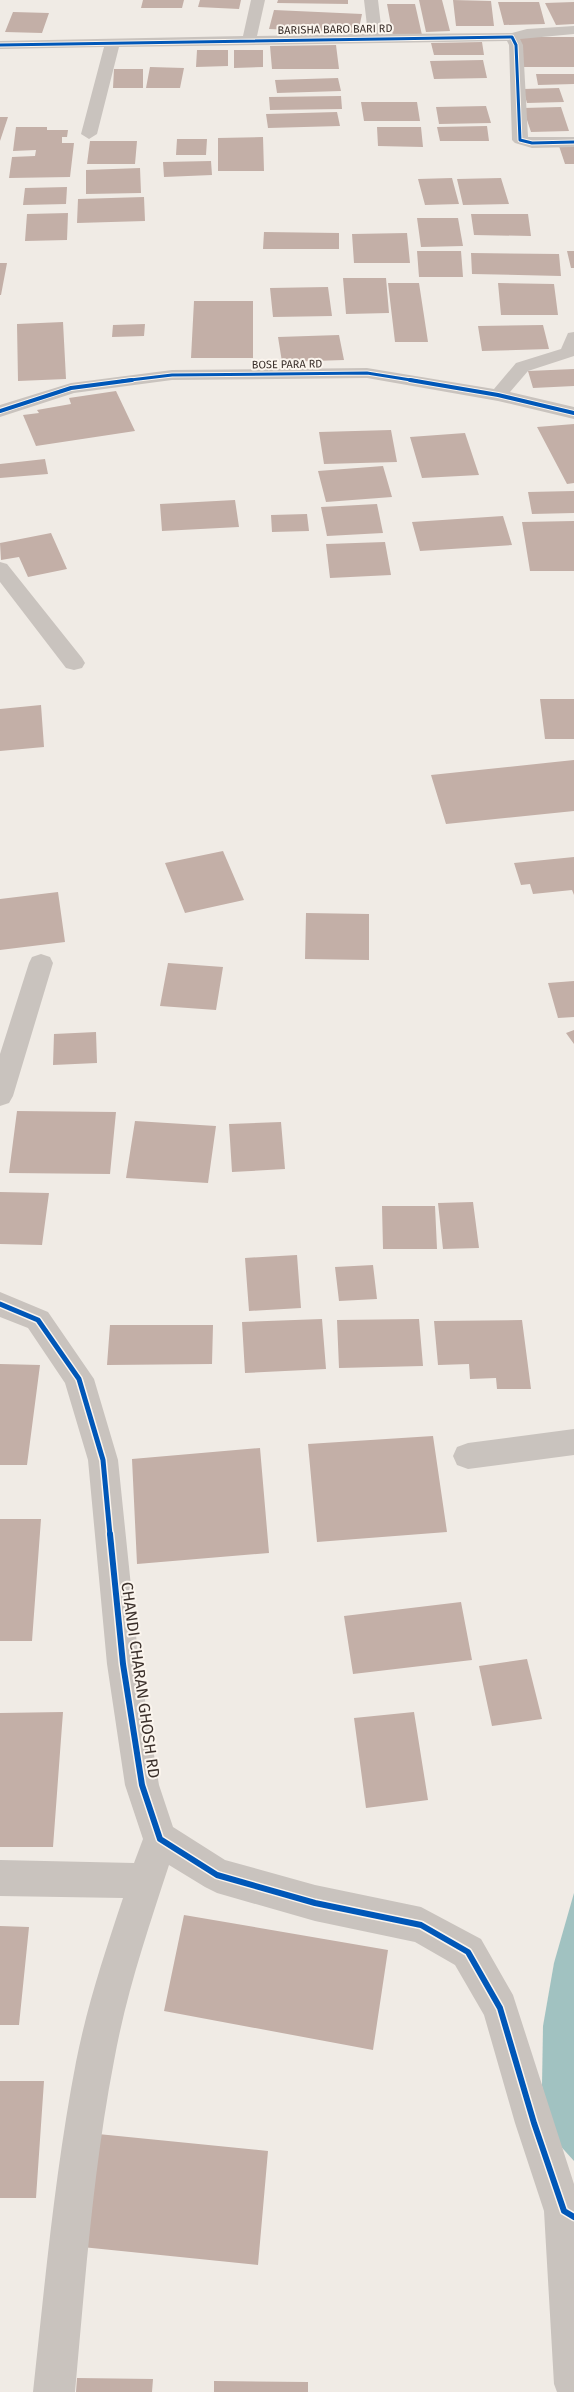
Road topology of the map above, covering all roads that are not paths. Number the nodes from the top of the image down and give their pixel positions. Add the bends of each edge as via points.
1 (258, 0) edge
2 (371, 0) edge
3 (574, 30) edge
4 (512, 37) junction
5 (376, 38) junction
6 (249, 40) junction
7 (112, 42) junction
8 (0, 45) edge
9 (89, 134) dead end
10 (574, 142) edge
11 (574, 337) edge
12 (498, 395) junction
13 (0, 411) edge
14 (574, 413) edge
15 (0, 568) edge
16 (74, 663) dead end
17 (41, 963) dead end
18 (0, 1096) edge
19 (0, 1304) edge
20 (574, 1442) edge
21 (468, 1456) dead end
22 (160, 1839) junction
23 (0, 1878) edge
24 (146, 1881) junction
25 (569, 2214) edge
26 (574, 2384) edge
27 (54, 2392) edge

1 - 6 street
2 - 5 street
3 - 4 street, BARISHA BARO BARI RD
4 - 5 street, BARISHA BARO BARI RD
4 - 10 street via 516,45 520,140 532,143
5 - 6 street, BARISHA BARO BARI RD
6 - 7 street, BARISHA BARO BARI RD
7 - 8 street, BARISHA BARO BARI RD
7 - 9 street
11 - 12 street via 569,352 522,367
12 - 13 street, BOSE PARA RD via 367,374 172,375 71,388
12 - 14 street, BOSE PARA RD
15 - 16 street
17 - 18 street
19 - 22 street, CHANDI CHARAN GHOSH RD via 38,1320 79,1379 98,1442 103,1460 126,1682 142,1785
20 - 21 street
22 - 24 street
22 - 25 street via 218,1875 315,1903 421,1925 468,1952 500,2008 534,2123
23 - 24 street
24 - 27 street via 118,1964 95,2060 72,2213
25 - 26 street

